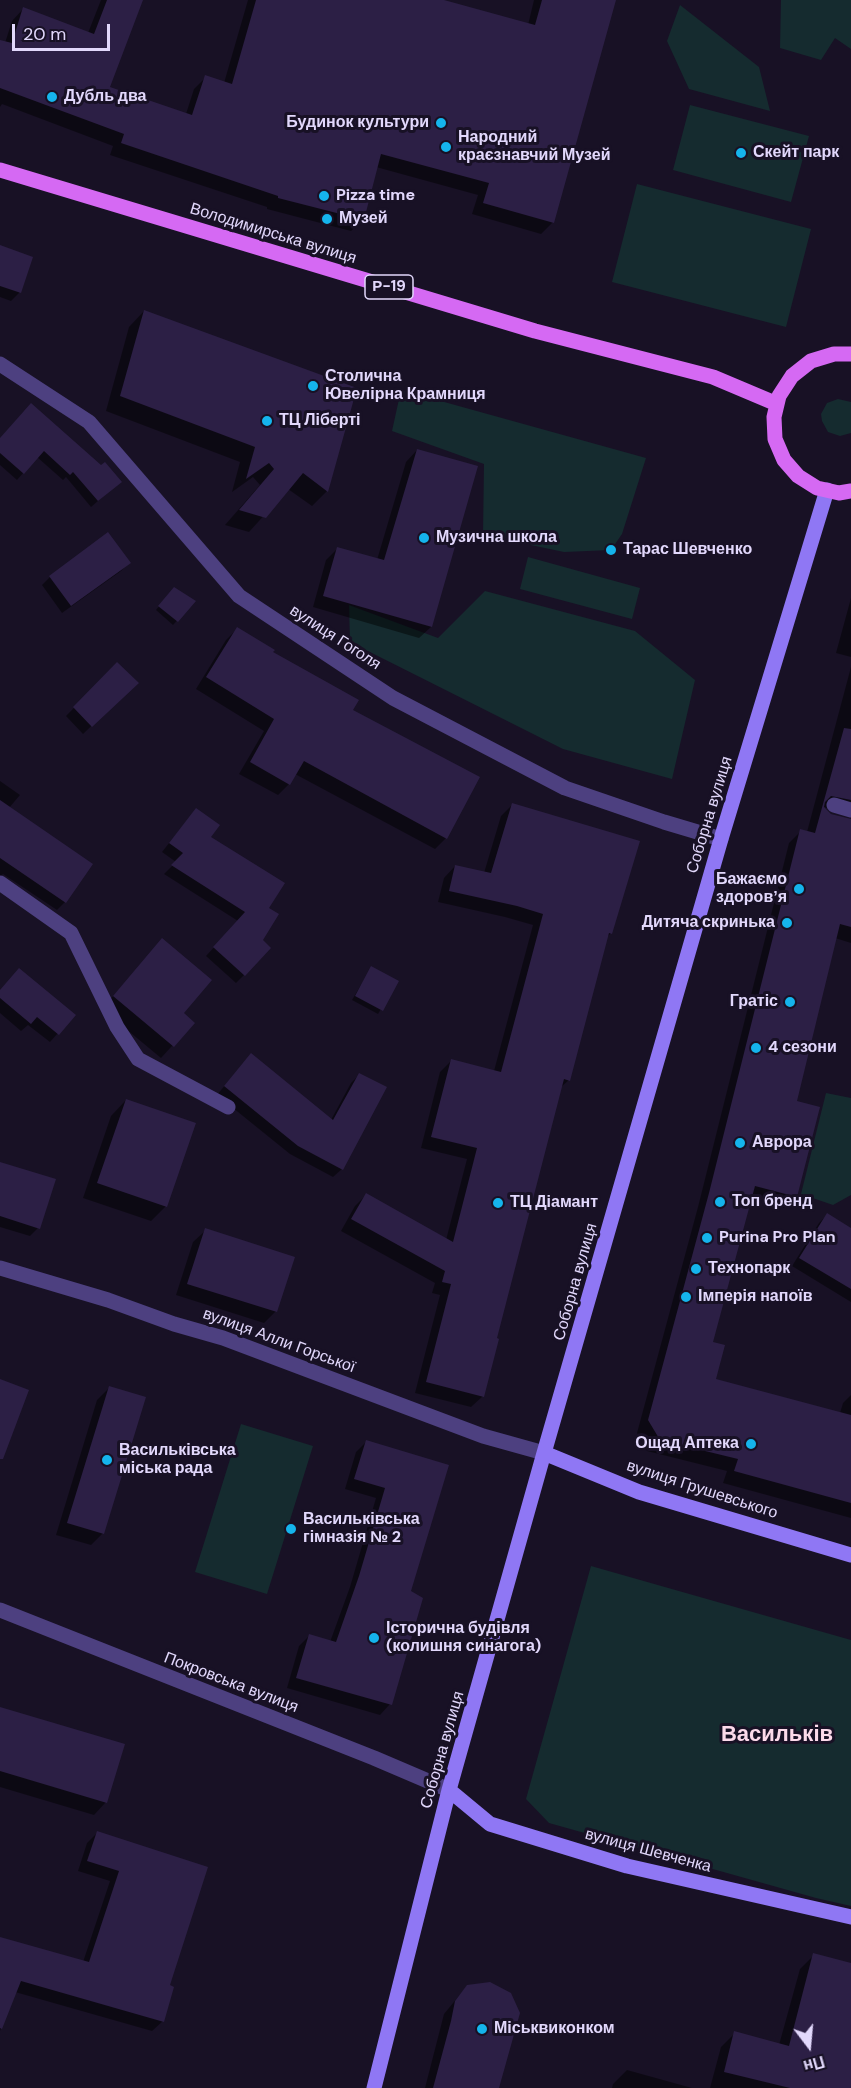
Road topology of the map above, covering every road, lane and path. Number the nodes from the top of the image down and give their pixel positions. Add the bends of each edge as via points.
1 (0, 170) edge
2 (851, 354) edge
3 (0, 364) edge
4 (777, 404) junction
5 (827, 490) junction
6 (851, 491) edge
7 (834, 805) dead end
8 (851, 810) edge
9 (721, 839) junction
10 (0, 883) edge
11 (228, 1107) dead end
12 (0, 1268) edge
13 (544, 1453) junction
14 (851, 1555) edge
15 (0, 1610) edge
16 (449, 1790) junction
17 (851, 1917) edge
18 (374, 2088) edge

1 - 4 main road, Володимирська вулиця / Р-19 via 535,331 713,377
2 - 4 main road via 811,361 792,376
3 - 9 street, вулиця Гоголя via 89,422 239,597 393,698 565,788
4 - 5 main road via 775,439 784,460 798,477
5 - 6 main road
5 - 9 main road, Соборна вулиця
7 - 8 street
9 - 13 main road, Соборна вулиця
10 - 11 street via 71,933 117,1027 138,1059
12 - 13 street, вулиця Алли Горської via 223,1338 483,1436
13 - 14 main road, вулиця Грушевського via 639,1492
13 - 16 main road, Соборна вулиця
15 - 16 street, Покровська вулиця
16 - 17 main road, вулиця Шевченка via 489,1824 627,1866
16 - 18 main road, Соборна вулиця

